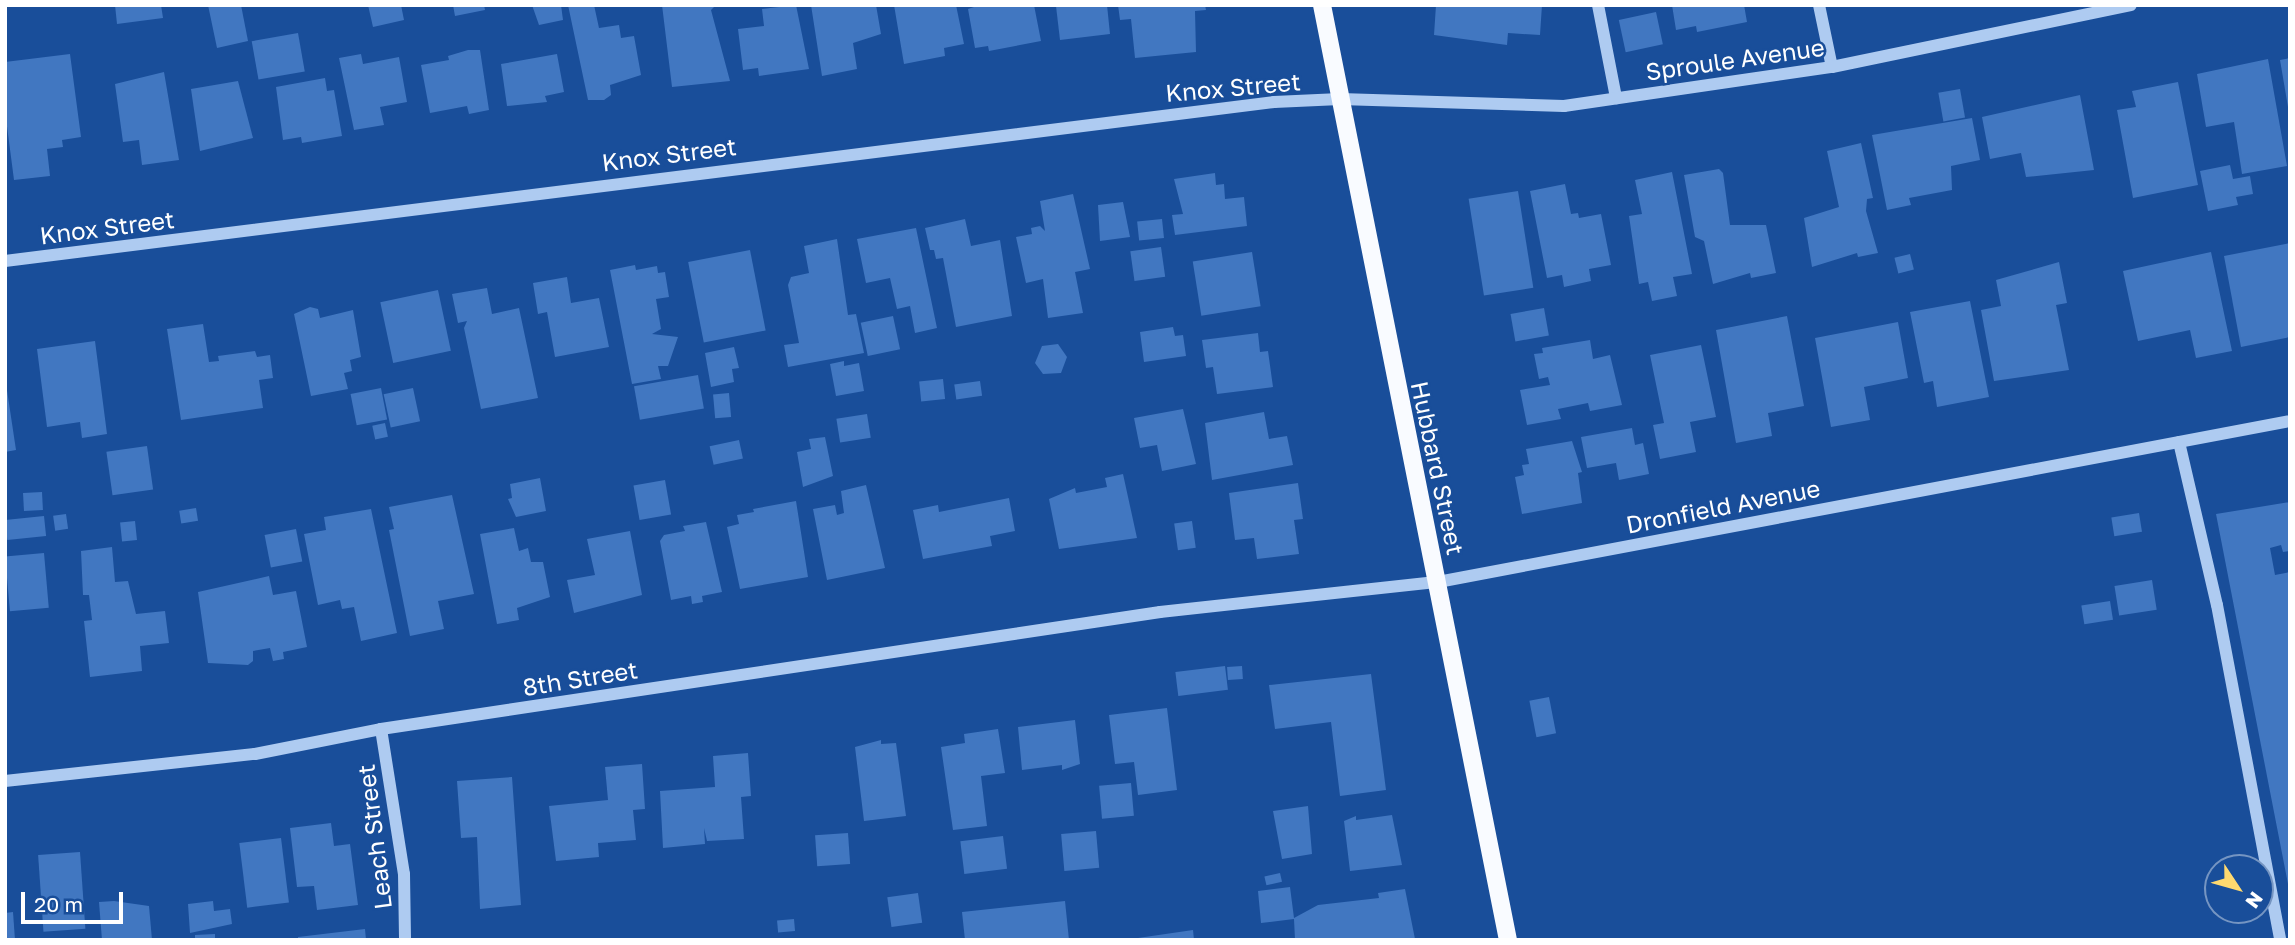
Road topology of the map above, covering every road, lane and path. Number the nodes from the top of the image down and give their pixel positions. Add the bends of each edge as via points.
1 (1322, 5) edge
2 (1598, 5) edge
3 (1819, 5) edge
4 (2131, 5) edge
5 (1832, 67) junction
6 (1616, 98) junction
7 (1340, 99) junction
8 (5, 261) edge
9 (2290, 421) edge
10 (2179, 442) junction
11 (1438, 582) junction
12 (1160, 612) joint
13 (381, 729) junction
14 (5, 781) edge
15 (405, 940) edge
16 (1508, 940) edge
17 (2280, 940) edge

1 - 7 main road, Hubbard Street
2 - 6 street
3 - 5 street
4 - 5 street, Sproule Avenue
5 - 6 street, Sproule Avenue
6 - 7 street, Sproule Avenue via 1564,106
7 - 8 street, Knox Street via 1058,126
7 - 11 main road, Hubbard Street
9 - 10 street, Dronfield Avenue
10 - 11 street, Dronfield Avenue
10 - 17 street via 2217,605
11 - 12 street, Dronfield Avenue
11 - 16 main road, Hubbard Street
12 - 13 street, 8th Street
13 - 14 street, 8th Street via 255,754
13 - 15 street, Leach Street via 404,874

